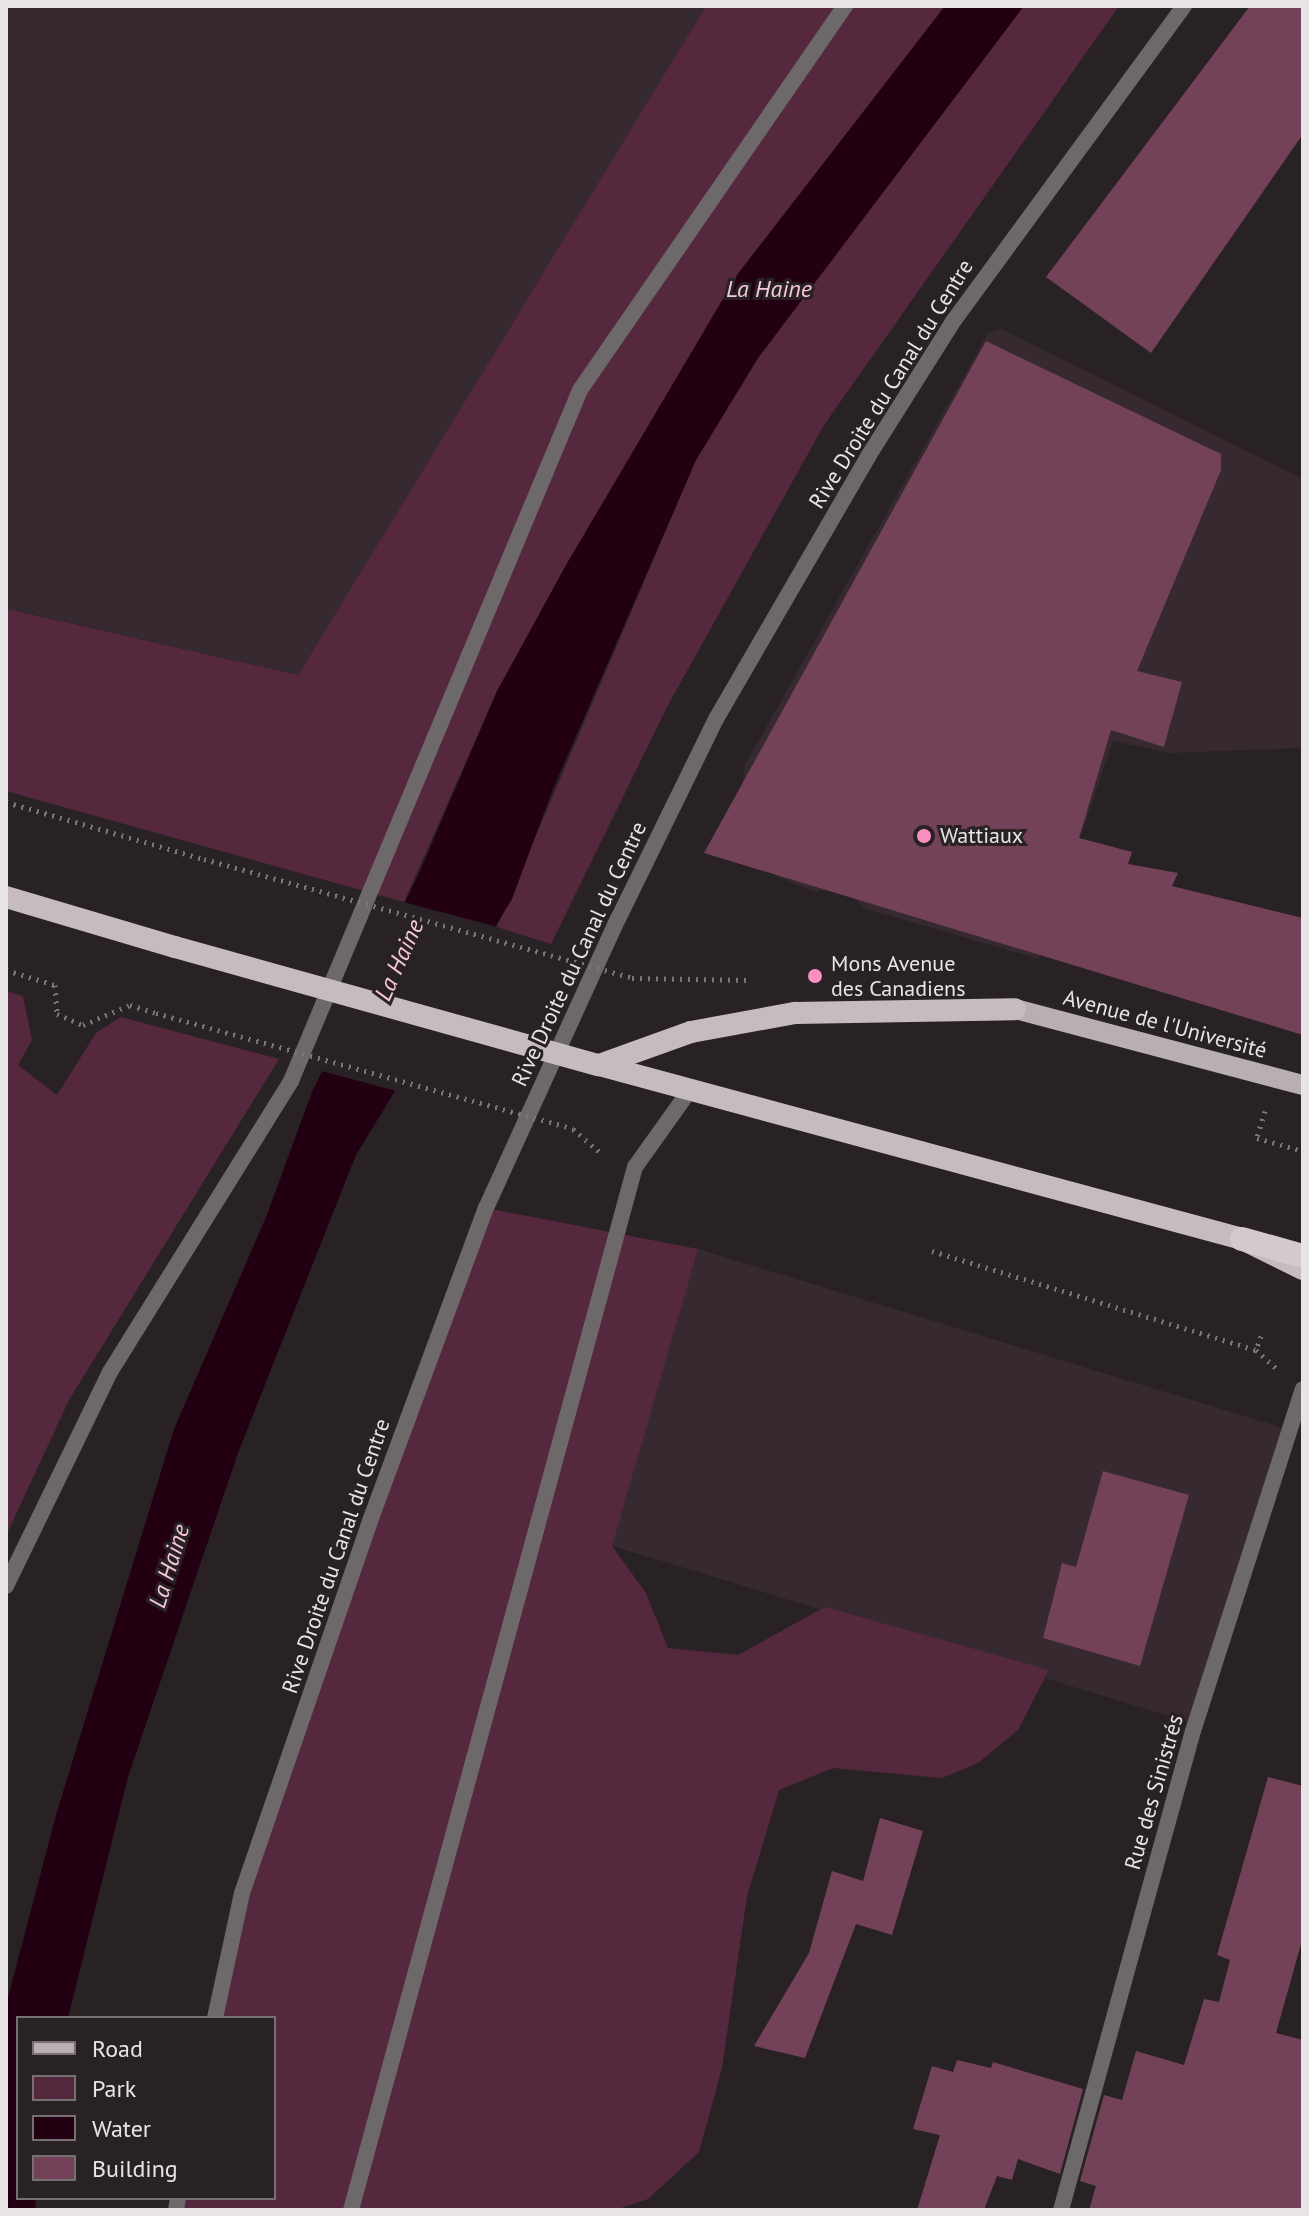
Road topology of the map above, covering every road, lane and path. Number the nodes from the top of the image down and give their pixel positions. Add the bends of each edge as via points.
1 (845, 6) edge
2 (1184, 6) edge
3 (6, 802) edge
4 (6, 897) edge
5 (6, 970) edge
6 (632, 978) dead end
7 (1015, 1009) joint
8 (599, 1065) junction
9 (1303, 1085) edge
10 (690, 1090) junction
11 (573, 1129) dead end
12 (1257, 1138) dead end
13 (1303, 1151) edge
14 (1242, 1239) junction
15 (932, 1251) dead end
16 (1303, 1256) edge
17 (1303, 1269) edge
18 (1261, 1336) dead end
19 (1256, 1350) junction
20 (1301, 1388) edge
21 (6, 1586) edge
22 (215, 2016) edge
23 (351, 2210) edge
24 (1061, 2210) edge

1 - 21 street via 580,390 291,1081 110,1372
2 - 22 street, Rive Droite du Canal du Centre via 961,310 886,429 716,719 618,919 486,1208 375,1506 242,1893
3 - 6 path, bridge
4 - 8 highway, bridge
5 - 11 path, bridge via 55,985 57,1014 83,1025 130,1005
7 - 8 highway via 795,1013 691,1032
7 - 9 main road, Avenue de l'Université
8 - 10 highway
10 - 14 highway
10 - 23 street via 635,1167
12 - 13 path
14 - 16 highway
14 - 17 highway
15 - 19 path
18 - 19 path
19 - 20 path
20 - 24 street, Rue des Sinistrés via 1193,1731

